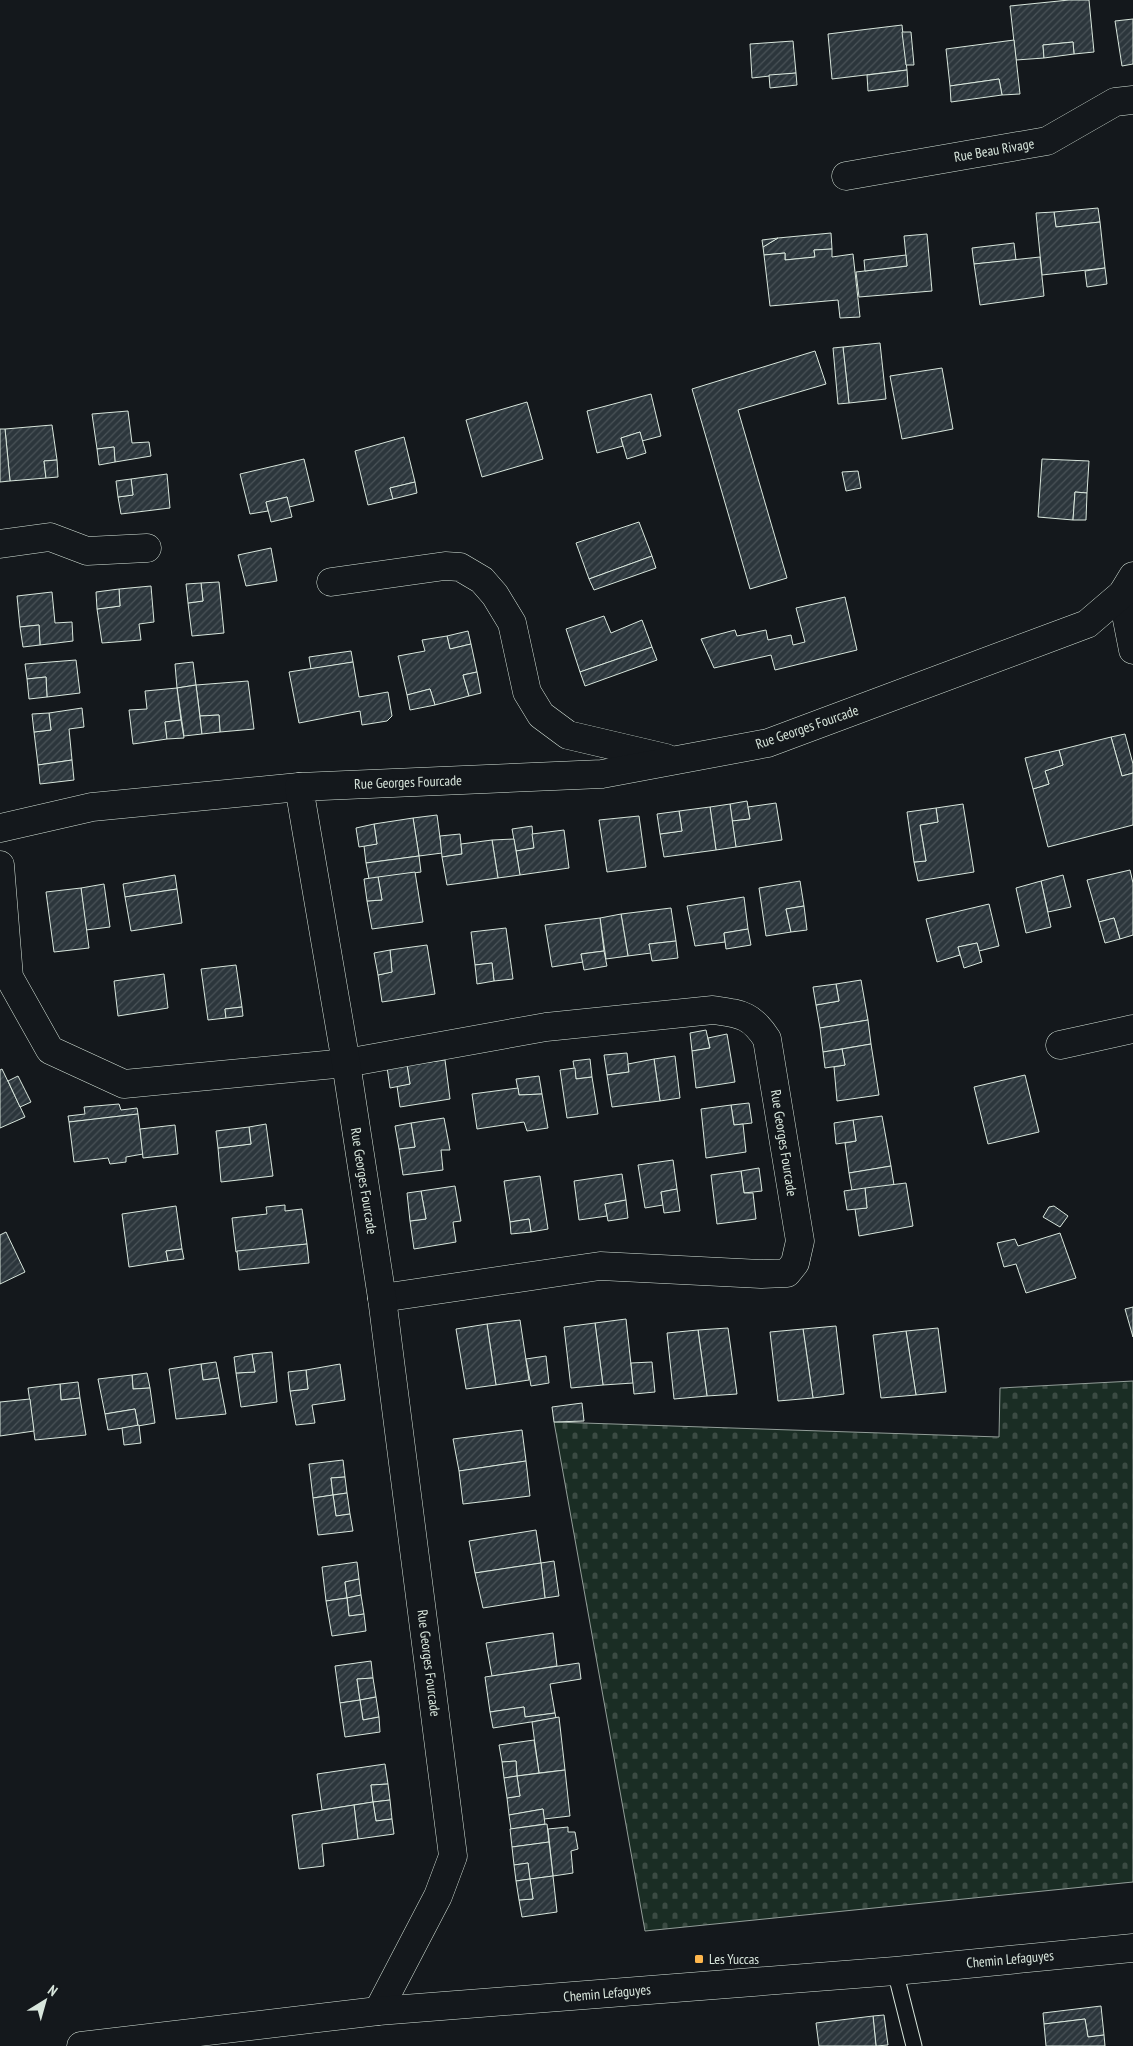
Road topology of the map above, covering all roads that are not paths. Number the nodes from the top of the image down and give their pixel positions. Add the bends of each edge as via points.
1 (1133, 100) edge
2 (846, 176) dead end
3 (0, 544) edge
4 (147, 548) dead end
5 (332, 582) dead end
6 (1128, 585) edge
7 (1133, 650) edge
8 (675, 760) junction
9 (299, 787) junction
10 (0, 828) edge
11 (0, 865) edge
12 (1133, 1029) edge
13 (1060, 1045) dead end
14 (346, 1063) junction
15 (382, 1298) junction
16 (1133, 1948) edge
17 (895, 1970) junction
18 (378, 2011) junction
19 (81, 2046) edge
20 (914, 2046) edge

1 - 2 street, Rue Beau Rivage via 1115,102 1047,141
3 - 4 street via 50,537 87,551
5 - 8 street via 445,566 460,567 482,580 512,623 527,692 541,715 568,735
6 - 7 street
6 - 8 street, Rue Georges Fourcade via 1087,624 768,743
8 - 9 street, Rue Georges Fourcade via 602,774
9 - 10 street, Rue Georges Fourcade via 92,807
9 - 14 street, Rue Georges Fourcade
11 - 14 street, Rue Georges Fourcade via 9,978 50,1050 124,1084
12 - 13 street
14 - 15 street, Rue Georges Fourcade
14 - 15 street, Rue Georges Fourcade via 546,1027 713,1010 739,1014 758,1025 767,1039 800,1241 795,1263 787,1273 600,1266
15 - 18 street, Rue Georges Fourcade via 453,1856 438,1896
16 - 17 street, Chemin Lefaguyes
17 - 18 street, Chemin Lefaguyes
17 - 20 lane
18 - 19 street, Chemin Lefaguyes

